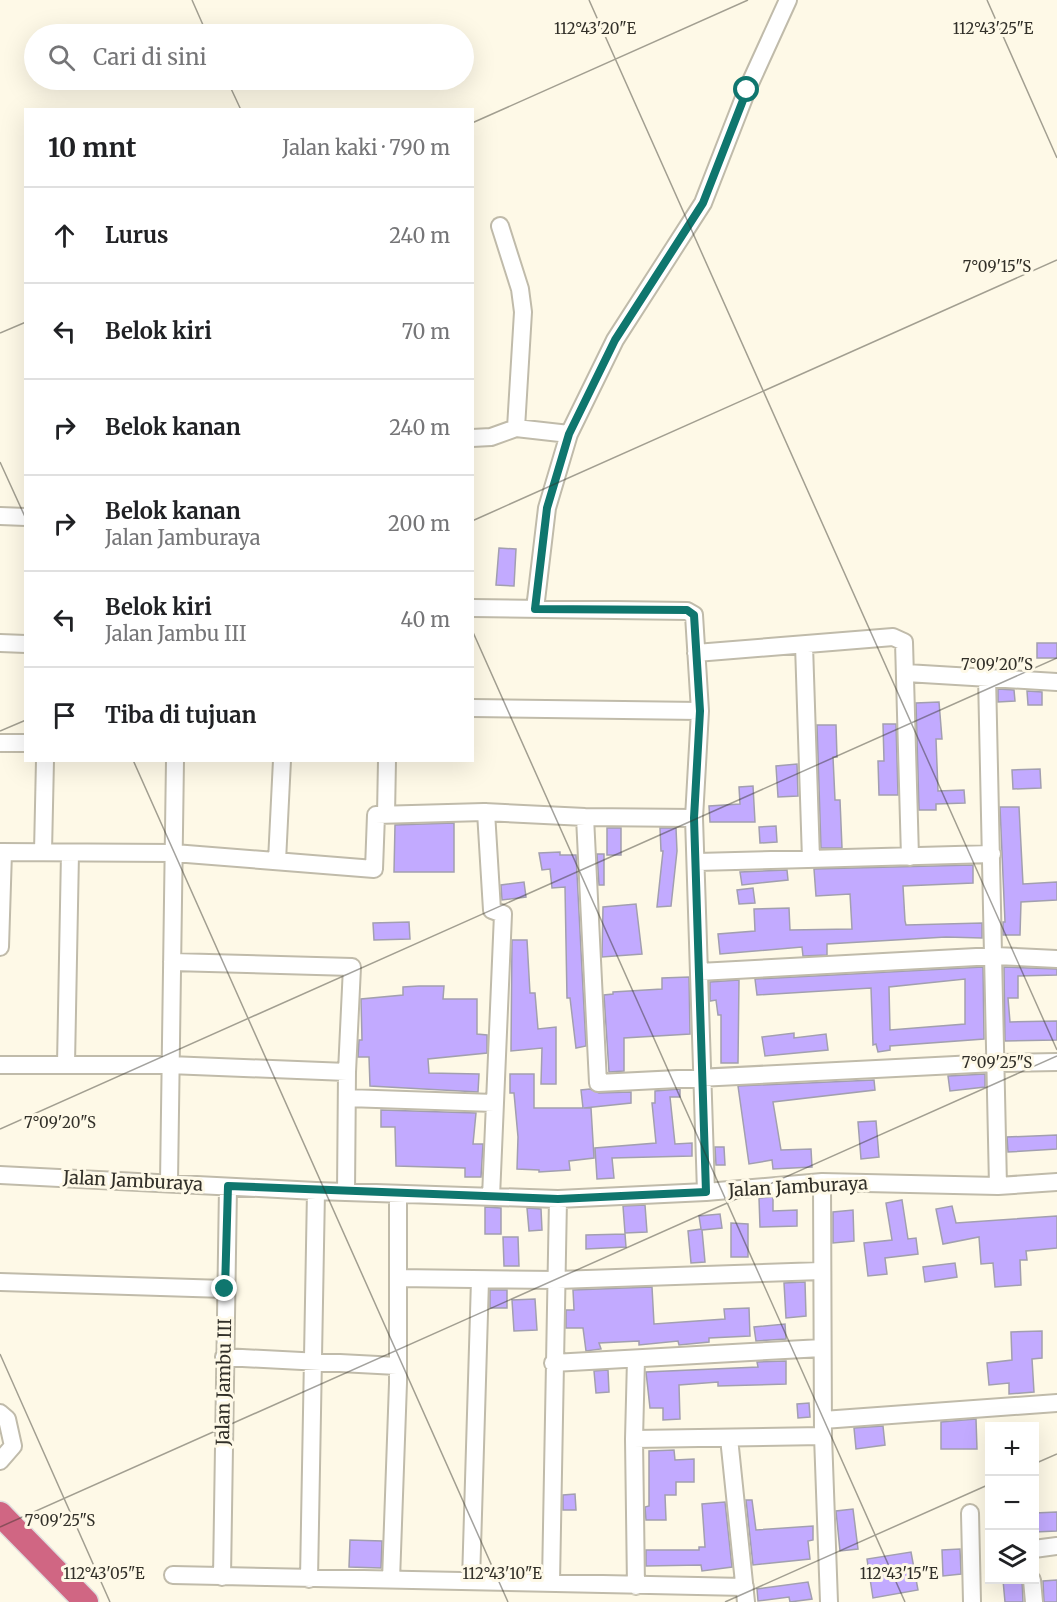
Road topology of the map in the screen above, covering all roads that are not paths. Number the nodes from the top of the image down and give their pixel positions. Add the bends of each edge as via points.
1 (788, 0) edge
2 (500, 226) dead end
3 (516, 428) junction
4 (569, 434) junction
5 (474, 438) edge
6 (0, 516) edge
7 (24, 517) edge
8 (474, 608) edge
9 (535, 609) junction
10 (0, 643) edge
11 (24, 644) edge
12 (804, 645) junction
13 (696, 653) junction
14 (906, 674) junction
15 (987, 676) junction
16 (1057, 682) edge
17 (474, 708) edge
18 (700, 711) junction
19 (0, 743) edge
20 (24, 743) edge
21 (45, 762) edge
22 (175, 762) edge
23 (282, 762) edge
24 (387, 762) edge
25 (486, 812) junction
26 (386, 815) junction
27 (585, 817) junction
28 (694, 818) junction
29 (2, 852) edge
30 (43, 852) junction
31 (70, 853) junction
32 (174, 853) junction
33 (993, 854) junction
34 (910, 857) junction
35 (811, 859) junction
36 (277, 861) junction
37 (697, 862) junction
38 (0, 947) edge
39 (995, 956) junction
40 (1057, 958) edge
41 (172, 962) junction
42 (699, 972) junction
43 (1057, 1062) edge
44 (995, 1063) junction
45 (66, 1064) junction
46 (0, 1065) edge
47 (170, 1065) junction
48 (347, 1072) junction
49 (703, 1080) junction
50 (347, 1098) junction
51 (494, 1103) junction
52 (0, 1175) edge
53 (169, 1182) junction
54 (822, 1182) junction
55 (1057, 1182) edge
56 (228, 1186) junction
57 (998, 1186) junction
58 (316, 1191) junction
59 (346, 1192) junction
60 (706, 1192) junction
61 (398, 1194) junction
62 (491, 1197) junction
63 (558, 1199) junction
64 (822, 1271) junction
65 (398, 1278) junction
66 (480, 1280) junction
67 (557, 1280) junction
68 (0, 1282) edge
69 (225, 1289) junction
70 (822, 1348) junction
71 (224, 1357) junction
72 (636, 1359) junction
73 (312, 1363) junction
74 (553, 1363) junction
75 (397, 1366) junction
76 (1057, 1403) edge
77 (0, 1413) edge
78 (823, 1428) junction
79 (729, 1438) junction
80 (634, 1439) junction
81 (0, 1461) edge
82 (970, 1513) dead end
83 (0, 1514) edge
84 (1057, 1546) edge
85 (1039, 1548) edge
86 (173, 1575) dead end
87 (222, 1577) junction
88 (309, 1579) junction
89 (391, 1580) junction
90 (471, 1581) junction
91 (551, 1582) junction
92 (1032, 1584) edge
93 (636, 1586) junction
94 (745, 1594) edge
95 (86, 1602) edge
96 (829, 1602) edge
97 (972, 1602) edge
98 (1034, 1602) edge

1 - 4 street via 747,90 703,203 615,340
2 - 3 street via 520,289 523,312
3 - 4 street
3 - 5 street via 491,437
4 - 9 street via 547,508
6 - 7 street
8 - 9 street
9 - 13 street via 687,610 694,615
10 - 11 street
12 - 13 street
12 - 14 street via 900,639 906,648
12 - 35 street
13 - 18 street
14 - 15 street
14 - 34 street
15 - 16 street
15 - 33 street
17 - 18 street
18 - 28 street
19 - 20 street
21 - 30 street
22 - 32 street
23 - 36 street
24 - 26 street
25 - 26 street
25 - 27 street
25 - 51 street via 492,910 503,914
26 - 36 street via 376,815 374,820 374,869
27 - 28 street
27 - 49 street via 598,1083
28 - 37 street
29 - 30 street
29 - 38 street
30 - 31 street
31 - 32 street
31 - 45 street
32 - 36 street
32 - 41 street
33 - 34 street
33 - 39 street
34 - 35 street
35 - 37 street
37 - 42 street
39 - 40 street
39 - 42 street
39 - 44 street
41 - 47 street
41 - 48 street via 352,967
42 - 49 street
43 - 44 street
44 - 49 street
44 - 57 street
45 - 46 street
45 - 47 street
47 - 48 street
47 - 53 street
48 - 50 street
49 - 60 street
50 - 51 street
50 - 59 street
51 - 62 street
52 - 53 street, Jalan Jamburaya
53 - 56 street, Jalan Jamburaya
54 - 57 street, Jalan Jamburaya
54 - 60 street, Jalan Jamburaya
54 - 64 street
55 - 57 street, Jalan Jamburaya
56 - 58 street, Jalan Jamburaya
56 - 69 street, Jalan Jambu III
58 - 59 street, Jalan Jamburaya
58 - 73 street
59 - 61 street, Jalan Jamburaya
60 - 63 street, Jalan Jamburaya
61 - 62 street, Jalan Jamburaya
61 - 65 street
62 - 63 street, Jalan Jamburaya
63 - 67 street
64 - 67 street
64 - 70 street
65 - 66 street
65 - 75 street
66 - 67 street
66 - 90 street
67 - 74 street
68 - 69 street
69 - 71 street, Jalan Jambu III
70 - 72 street
70 - 78 street
71 - 73 street
71 - 87 street, Jalan Jambu III
72 - 74 street
72 - 80 street
73 - 75 street
73 - 88 street
74 - 91 street
75 - 89 street
76 - 78 street
77 - 81 street via 7,1419 13,1446
78 - 79 street
78 - 96 street
79 - 80 street
79 - 94 street
80 - 93 street
82 - 97 street
83 - 95 highway
84 - 85 street
86 - 87 street
87 - 88 street
88 - 89 street
89 - 90 street
90 - 91 street
91 - 93 street
92 - 98 street
93 - 94 street

